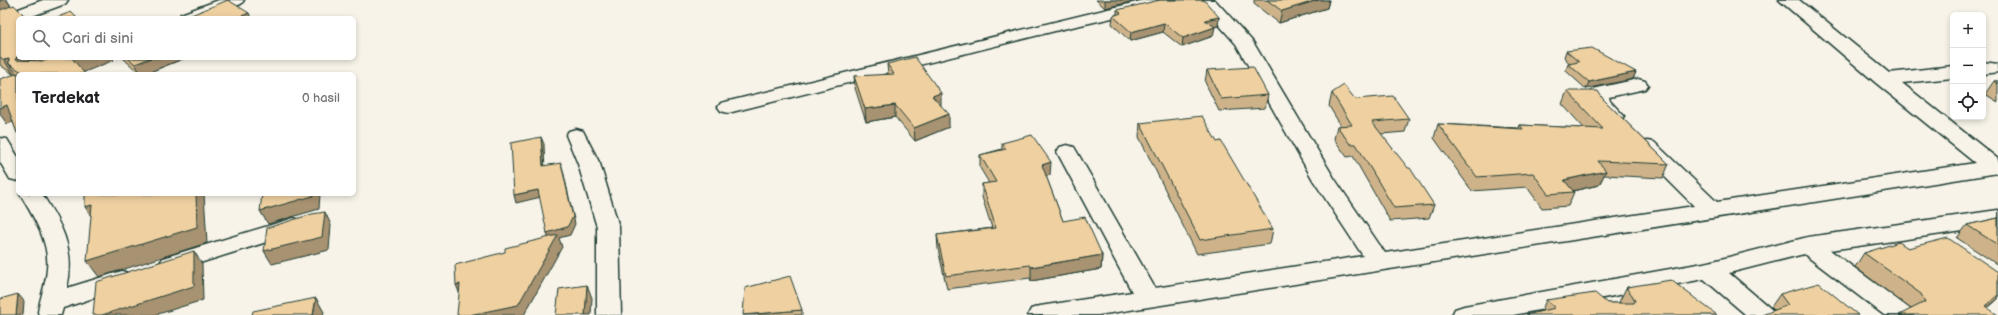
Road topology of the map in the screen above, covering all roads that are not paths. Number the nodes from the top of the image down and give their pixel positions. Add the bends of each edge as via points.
1 (59, 0) edge
2 (235, 0) edge
3 (1168, 0) edge
4 (1206, 0) edge
5 (1788, 0) edge
6 (16, 16) edge
7 (16, 16) edge
8 (192, 16) edge
9 (0, 22) edge
10 (1950, 72) edge
11 (1883, 79) junction
12 (1638, 85) dead end
13 (728, 107) dead end
14 (576, 135) dead end
15 (0, 144) edge
16 (1067, 152) dead end
17 (1995, 166) edge
18 (12, 168) edge
19 (32, 196) edge
20 (1711, 209) junction
21 (1998, 218) edge
22 (310, 221) edge
23 (1923, 229) junction
24 (1808, 245) junction
25 (1948, 246) edge
26 (1379, 263) junction
27 (1709, 270) junction
28 (1591, 291) junction
29 (1148, 298) junction
30 (51, 308) edge
31 (1610, 310) edge
32 (609, 315) edge
33 (1040, 315) edge
34 (1467, 315) edge
35 (1762, 315) edge
36 (1901, 315) edge

1 - 7 street
2 - 8 street
3 - 13 street
4 - 26 street via 1244,42 1324,180
5 - 11 street
6 - 9 street
10 - 11 street
11 - 17 street
12 - 20 street via 1602,92 1598,96 1601,103
14 - 32 street via 589,164 608,227
15 - 18 street
16 - 29 street
17 - 20 street
19 - 30 street via 57,248 59,268
20 - 26 street
21 - 23 street
22 - 30 street via 147,272
23 - 24 street
23 - 25 street
24 - 27 street
24 - 36 street
26 - 29 street
27 - 28 street
27 - 35 street
28 - 31 street
28 - 34 street
29 - 33 street

